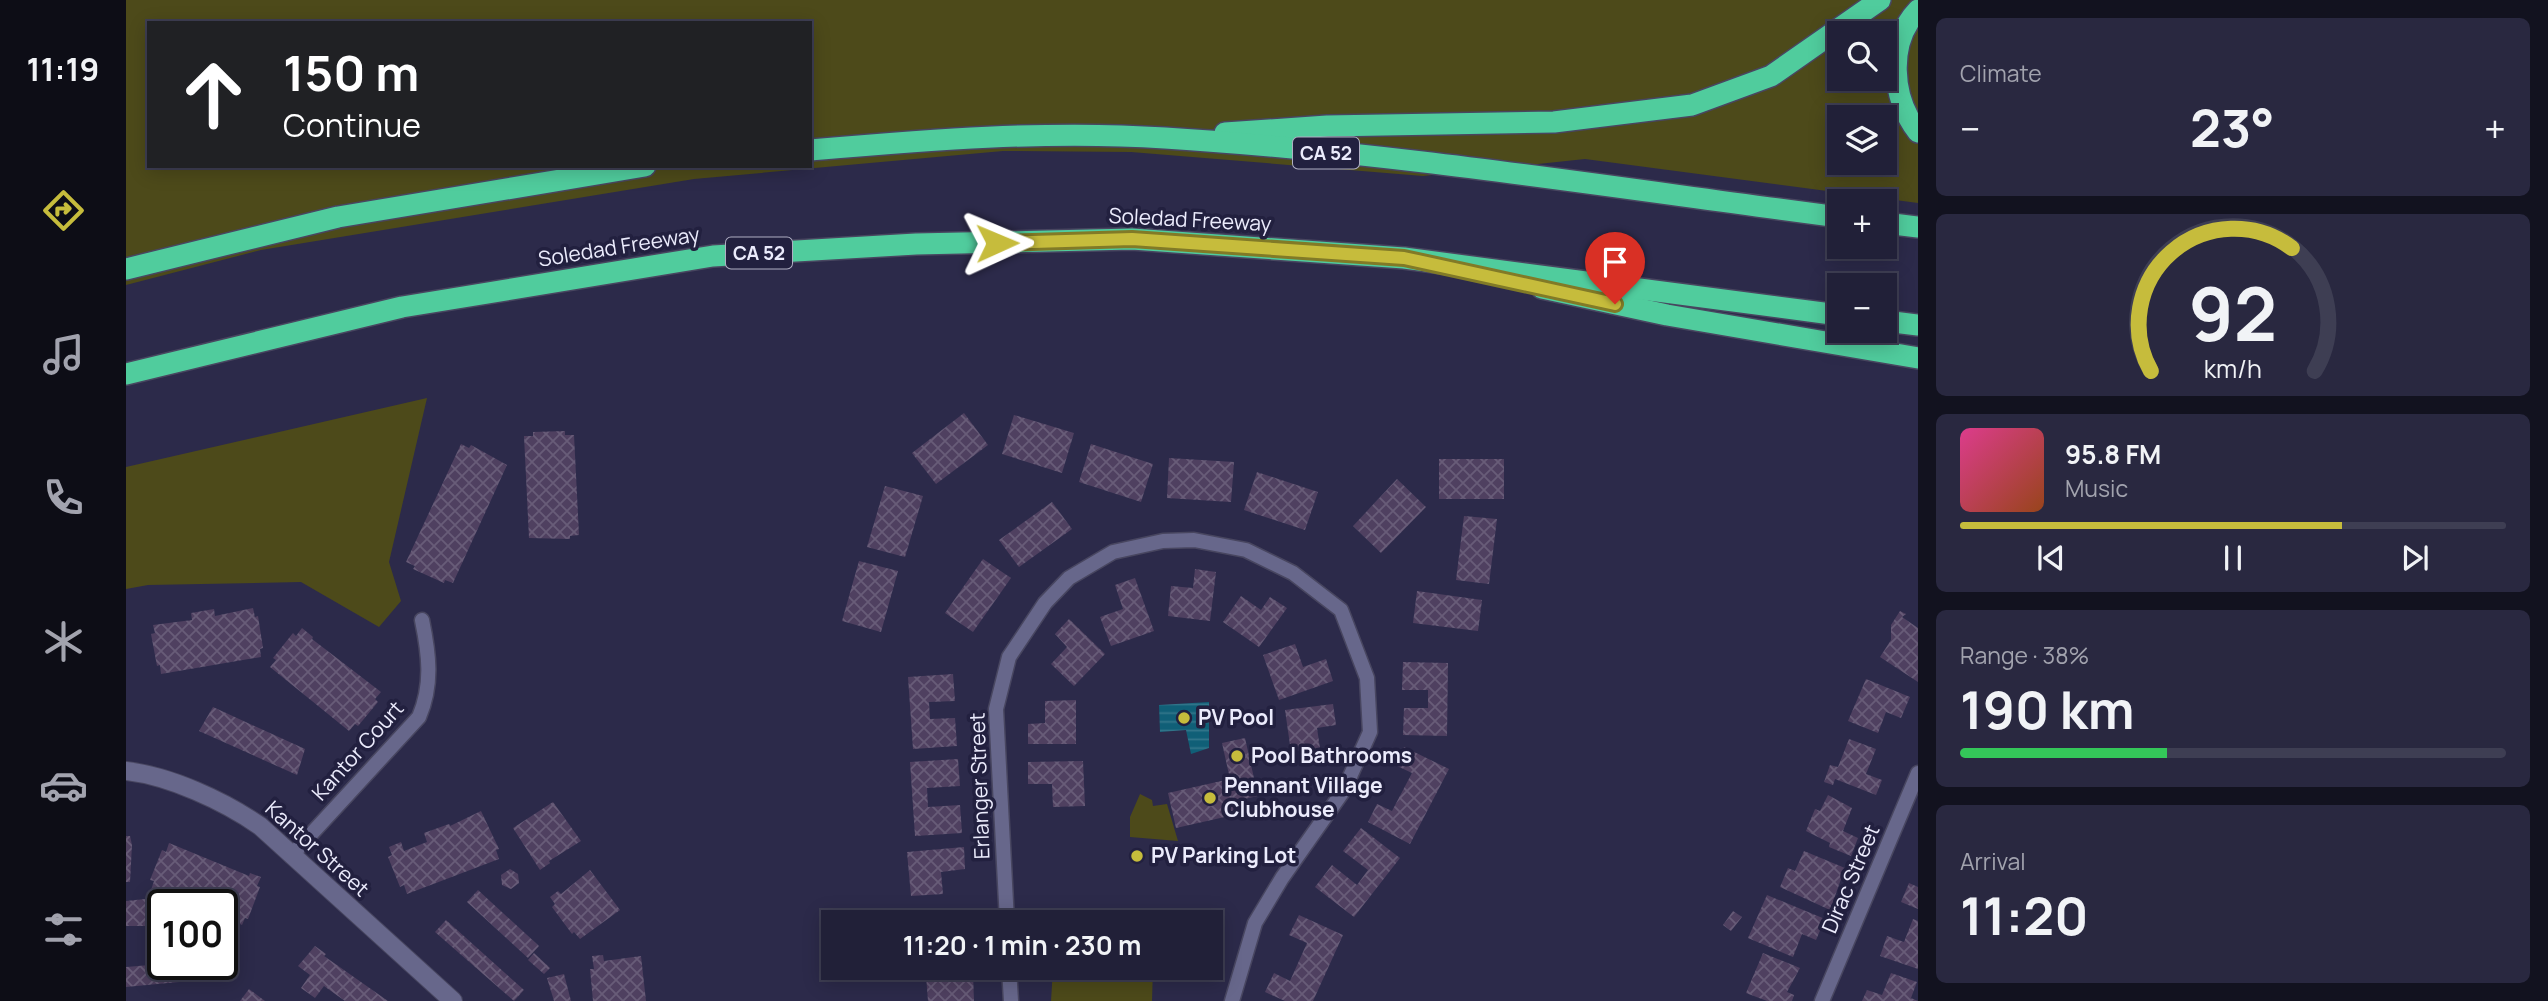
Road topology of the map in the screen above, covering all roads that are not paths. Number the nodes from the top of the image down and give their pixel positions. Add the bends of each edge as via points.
1 (1880, 0) edge
2 (1918, 10) edge
3 (1912, 125) edge
4 (1163, 138) junction
5 (812, 149) edge
6 (633, 168) edge
7 (1827, 215) edge
8 (1897, 224) edge
9 (1918, 227) edge
10 (1404, 258) junction
11 (126, 269) edge
12 (1827, 313) edge
13 (1897, 322) edge
14 (1918, 325) edge
15 (1918, 358) edge
16 (126, 374) edge
17 (422, 620) dead end
18 (126, 771) edge
19 (1918, 773) edge
20 (291, 856) junction
21 (1006, 910) edge
22 (1009, 980) edge
23 (453, 1001) edge
24 (1010, 1001) edge
25 (1232, 1001) edge
26 (1822, 1001) edge

1 - 4 highway via 1771,76 1692,105 1553,122 1327,126
2 - 3 highway via 1907,22 1896,56 1900,101
4 - 5 highway, CA 52 via 977,136
4 - 7 highway, CA 52 via 1376,158
6 - 11 highway via 338,217
8 - 9 highway
10 - 12 highway, Soledad Freeway / CA 52
10 - 15 highway via 1667,315
10 - 16 highway, Soledad Freeway / CA 52 via 1132,239 916,244 713,256 402,307
13 - 14 highway
17 - 20 street, Kantor Court via 430,659 427,697 419,717
18 - 20 street, Kantor Street via 200,793 235,809
19 - 26 street, Dirac Street
20 - 23 street, Kantor Street
21 - 25 street, Erlanger Street via 996,709 1009,657 1045,603 1069,578 1113,552 1194,540 1246,550 1293,573 1341,610 1367,678 1370,732 1344,790 1255,923
22 - 24 street

